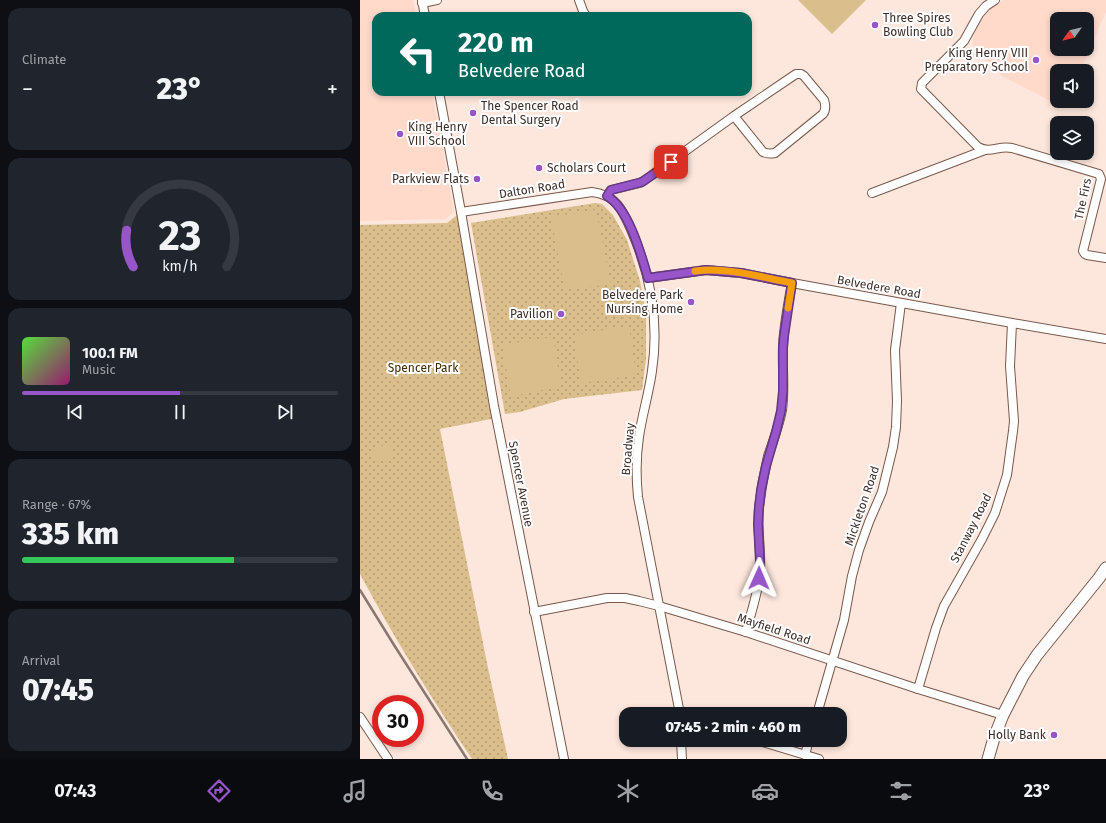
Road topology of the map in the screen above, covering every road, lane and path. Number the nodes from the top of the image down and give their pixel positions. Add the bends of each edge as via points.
1 (437, 0) edge
2 (579, 0) edge
3 (995, 0) edge
4 (422, 2) edge
5 (424, 12) edge
6 (584, 12) edge
7 (440, 96) edge
8 (734, 116) junction
9 (985, 150) junction
10 (1102, 189) edge
11 (872, 193) dead end
12 (607, 196) junction
13 (461, 212) junction
14 (1106, 258) edge
15 (648, 278) junction
16 (792, 283) junction
17 (901, 303) junction
18 (1012, 323) junction
19 (1106, 339) edge
20 (1106, 568) edge
21 (659, 606) junction
22 (534, 612) junction
23 (746, 632) junction
24 (832, 661) junction
25 (918, 689) junction
26 (679, 707) edge
27 (819, 707) edge
28 (1003, 715) junction
29 (360, 717) edge
30 (682, 747) edge
31 (779, 747) edge
32 (808, 747) edge
33 (805, 755) junction
34 (388, 759) edge
35 (564, 759) edge
36 (682, 759) edge
37 (819, 759) edge
38 (988, 759) edge

1 - 4 street
2 - 6 street
3 - 9 street via 982,10 964,41 922,83 921,87 922,91 978,147
4 - 5 street
7 - 13 street, Spencer Avenue
8 - 8 street via 796,74 807,78 826,104 823,114 771,154 762,152
8 - 12 street via 645,180 611,190
9 - 10 street, The Firs via 1012,148 1097,173 1101,177
9 - 11 street, The Firs
10 - 14 street, The Firs via 1083,251 1085,254
12 - 13 street, Dalton Road via 592,192
12 - 15 street, Broadway via 624,215 639,248
13 - 22 street, Spencer Avenue via 494,406
15 - 16 street, Belvedere Road via 706,270 741,273
15 - 21 street, Broadway via 654,322 654,356 639,437 637,481
16 - 17 street, Belvedere Road
16 - 23 street via 784,336 783,401 761,490 758,524 759,578
17 - 18 street, Belvedere Road
17 - 24 street, Mickleton Road via 895,350 898,401 893,447 882,492 859,550
18 - 19 street, Belvedere Road
18 - 25 street, Stanway Road via 1010,366 1014,421 1007,475 995,513 942,612
20 - 28 main road via 1022,676
21 - 22 street, Mayfield Road via 625,598 607,598
21 - 23 street, Mayfield Road
21 - 26 street, Broadway
22 - 35 street, Spencer Avenue
23 - 24 street, Mayfield Road
24 - 25 street, Mayfield Road
24 - 27 street, Mickleton Road
25 - 28 street, Mayfield Road
28 - 38 main road
29 - 34 street
30 - 36 street
31 - 33 street
32 - 33 street
33 - 37 street

